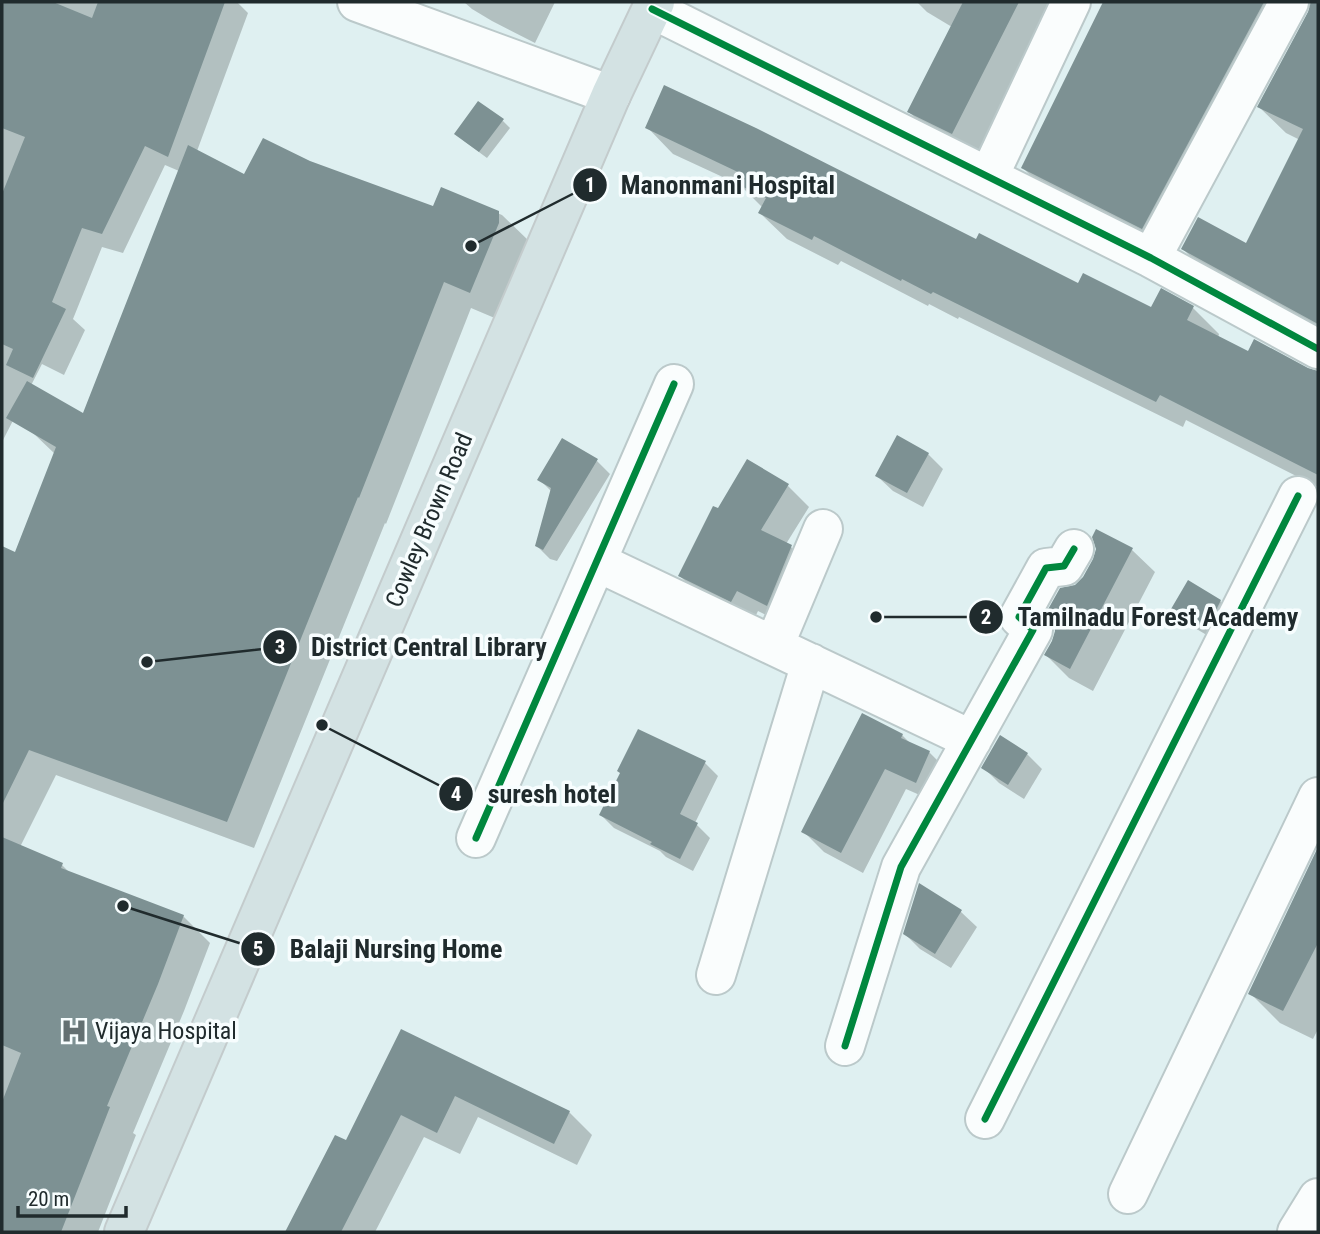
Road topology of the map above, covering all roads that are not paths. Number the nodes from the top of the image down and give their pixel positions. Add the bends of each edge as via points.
1 (357, 2) edge
2 (1071, 2) edge
3 (1289, 2) edge
4 (653, 5) edge
5 (611, 95) junction
6 (989, 176) junction
7 (1151, 258) junction
8 (1318, 349) edge
9 (674, 384) dead end
10 (1298, 495) dead end
11 (823, 529) dead end
12 (1074, 549) dead end
13 (597, 562) junction
14 (774, 646) junction
15 (811, 663) junction
16 (972, 740) junction
17 (1318, 797) edge
18 (476, 838) dead end
19 (716, 975) dead end
20 (845, 1046) dead end
21 (985, 1119) dead end
22 (1128, 1194) dead end
23 (1318, 1198) edge
24 (124, 1232) edge
25 (1297, 1232) edge

1 - 5 street
2 - 6 street
3 - 7 street
4 - 5 main road, Cowley Brown Road
4 - 6 street
5 - 24 main road, Cowley Brown Road
6 - 7 street
7 - 8 street
9 - 13 street
10 - 21 street
11 - 14 street
12 - 16 street via 1064,566 1046,568 1019,617 1033,630
13 - 14 street
13 - 18 street
14 - 15 street
15 - 16 street
15 - 19 street
16 - 20 street via 901,867
17 - 22 street
23 - 25 street

